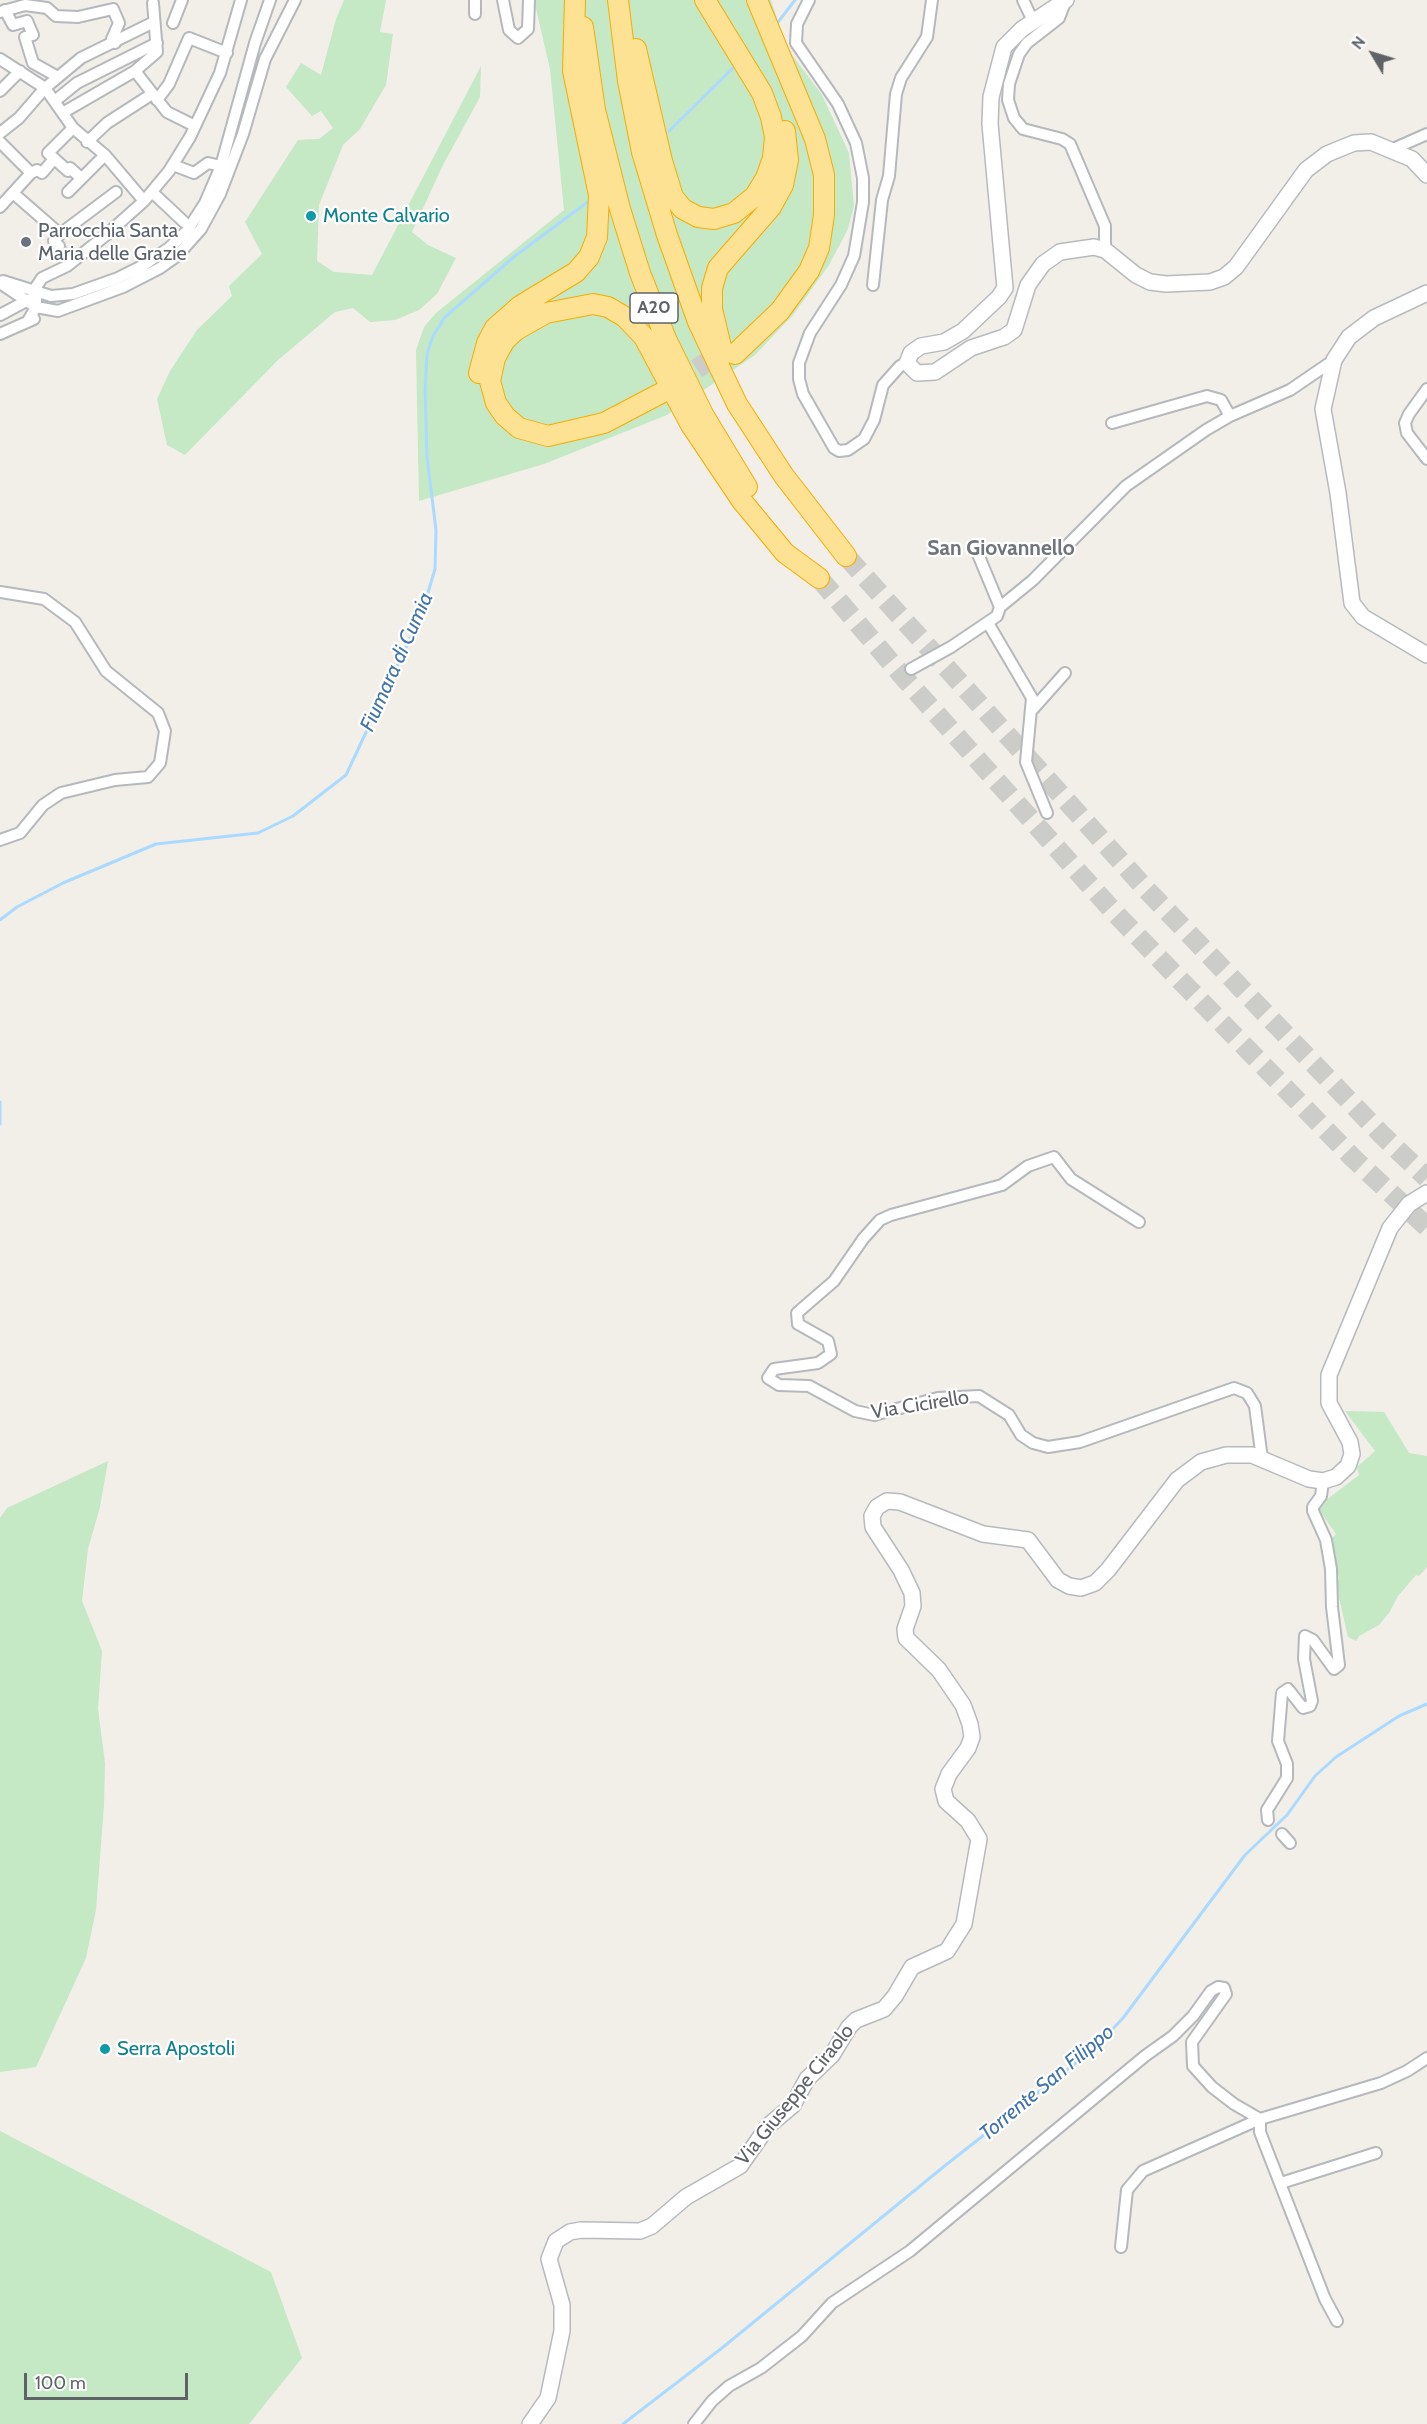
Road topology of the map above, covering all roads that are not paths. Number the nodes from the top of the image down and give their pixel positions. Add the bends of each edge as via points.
1 (241, 0) edge
2 (270, 0) edge
3 (295, 0) edge
4 (475, 0) edge
5 (503, 0) edge
6 (529, 0) edge
7 (577, 0) edge
8 (618, 0) edge
9 (628, 0) edge
10 (705, 0) edge
11 (713, 0) edge
12 (747, 0) edge
13 (757, 0) edge
14 (809, 0) edge
15 (932, 0) edge
16 (1023, 0) edge
17 (1066, 0) edge
18 (180, 1) edge
19 (153, 3) dead end
20 (3, 11) edge
21 (475, 14) dead end
22 (1033, 21) junction
23 (154, 22) junction
24 (173, 23) dead end
25 (115, 43) junction
26 (158, 43) junction
27 (227, 53) junction
28 (0, 59) edge
29 (20, 71) junction
30 (135, 71) junction
31 (58, 77) junction
32 (45, 88) junction
33 (0, 91) edge
34 (155, 97) junction
35 (56, 100) junction
36 (64, 112) junction
37 (195, 126) junction
38 (73, 128) junction
39 (0, 133) edge
40 (1427, 134) edge
41 (0, 142) edge
42 (87, 142) junction
43 (1394, 149) junction
44 (105, 155) junction
45 (54, 159) junction
46 (173, 165) junction
47 (221, 166) junction
48 (31, 173) junction
49 (1427, 176) edge
50 (81, 178) junction
51 (0, 189) edge
52 (68, 192) dead end
53 (116, 192) dead end
54 (13, 193) junction
55 (148, 196) junction
56 (0, 207) edge
57 (184, 222) dead end
58 (60, 234) junction
59 (59, 246) dead end
60 (1105, 250) junction
61 (0, 282) edge
62 (873, 285) dead end
63 (37, 293) junction
64 (1427, 293) edge
65 (31, 305) junction
66 (51, 312) junction
67 (0, 315) edge
68 (28, 321) junction
69 (0, 334) edge
70 (1334, 360) junction
71 (907, 363) junction
72 (1427, 389) edge
73 (737, 404) junction
74 (1230, 416) junction
75 (1112, 423) dead end
76 (1427, 459) edge
77 (975, 547) dead end
78 (846, 556) tunnel mouth
79 (0, 592) edge
80 (1000, 607) junction
81 (988, 623) junction
82 (1427, 654) edge
83 (911, 669) dead end
84 (1065, 673) dead end
85 (1033, 709) junction
86 (1047, 813) dead end
87 (0, 840) edge
88 (1427, 1193) edge
89 (1138, 1222) dead end
90 (1262, 1459) junction
91 (1323, 1481) junction
92 (1268, 1820) dead end
93 (1282, 1834) dead end
94 (1290, 1843) dead end
95 (1427, 2058) edge
96 (1260, 2119) junction
97 (1376, 2153) dead end
98 (1281, 2183) junction
99 (1121, 2247) dead end
100 (1337, 2321) dead end
101 (530, 2424) edge
102 (694, 2424) edge

1 - 27 street
2 - 47 street
3 - 66 street via 265,58 226,181 195,237 160,268 105,294
4 - 21 street
5 - 6 street via 509,30 518,38 528,29
7 - 7 highway, A20 via 595,110 620,209 666,339 704,416 752,494 819,578 785,553 742,501 691,425 644,337 625,317 608,307 593,304 546,313 516,330 495,358 490,381 496,403 519,428 548,436 604,423 667,395 606,431 572,441 547,443 523,438 507,429 489,409 480,385 482,357 495,328 520,306 576,272 589,257 597,237 599,195 573,71
8 - 73 highway, A20 via 628,81 653,192 698,322
9 - 10 highway via 641,76 670,188 677,203 690,214 714,219 734,213 754,196 771,168 775,136 759,87
11 - 73 highway via 769,89 784,127 787,148 786,174 777,196 727,255 712,288 712,309
12 - 13 highway via 809,142 818,200 816,229 802,268 734,350 764,328 797,288 819,248 824,223 824,175 814,139
14 - 71 street via 797,24 796,43 838,104 856,143 863,178 854,256 841,285 810,333 799,363 803,394 834,448 848,450 864,439 874,420 883,385
15 - 62 street via 927,37 901,78 896,94
16 - 22 street
17 - 22 street
17 - 60 street via 1059,18 1019,54 1009,84 1010,106 1023,129 1070,144 1105,226
18 - 24 street
19 - 23 street
20 - 25 street via 26,5 47,8 56,16 78,17 113,9 119,23 112,39
20 - 31 street via 13,25 27,21 33,35 25,37 33,63
22 - 71 street via 1009,41 1001,54 990,105 1005,288 963,331 944,342 921,346 911,353
23 - 25 street
23 - 26 street
25 - 31 street via 81,58
26 - 30 street via 157,52
26 - 35 street via 77,83
27 - 34 street via 189,38 169,84
27 - 37 street
28 - 29 street
29 - 32 street
29 - 33 street
30 - 34 street
30 - 36 street
31 - 32 street
32 - 35 street
32 - 39 street
34 - 37 street via 167,112
34 - 42 street via 107,123
35 - 36 street
36 - 38 street
37 - 46 street
38 - 42 street
38 - 45 street via 48,153
40 - 43 street
41 - 48 street
42 - 44 street
43 - 49 street via 1412,159
43 - 60 street via 1363,141 1318,159 1300,177 1236,267 1217,280 1197,284 1150,282
44 - 50 street
44 - 55 street
45 - 48 street via 42,173
45 - 50 street
46 - 47 street via 194,172 208,164
46 - 55 street
47 - 63 street via 193,222 155,259 118,278 72,294
48 - 54 street
50 - 52 street
51 - 54 street
53 - 58 street
54 - 56 street
54 - 58 street
55 - 57 street
55 - 63 street via 73,260 42,278
58 - 59 street via 54,241
60 - 71 street via 1081,247 1048,259 1028,285 1017,325 1009,334 970,348 928,374 917,373
61 - 63 street
61 - 65 street
63 - 65 street
64 - 70 street via 1362,325 1342,345
65 - 66 street
65 - 67 street
65 - 68 street
66 - 68 street
68 - 69 street
70 - 74 street via 1290,390
70 - 82 street via 1323,420 1338,493 1352,603 1363,617
72 - 76 street via 1405,423 1407,433
73 - 78 highway, A20 via 784,476
74 - 75 street via 1221,399 1207,396
74 - 80 street via 1126,486 1033,580
77 - 80 street
79 - 87 street via 44,599 75,622 106,671 158,713 165,731 160,763 148,777 115,780 62,793 43,805 26,828
80 - 81 street
81 - 83 street
81 - 85 street via 1029,689
84 - 85 street
85 - 86 street via 1026,762
88 - 91 street via 1396,1218 1331,1369 1327,1383 1329,1403 1350,1442 1352,1454 1342,1472
89 - 90 street, Via Cicirello via 1071,1179 1058,1159 1051,1157 1002,1185 891,1215 875,1226 834,1281 797,1313 798,1324 828,1341 831,1354 818,1363 774,1369 768,1378 779,1385 809,1386 855,1412 874,1415 938,1398 979,1396 1009,1415 1021,1436 1048,1447 1080,1442 1234,1388 1247,1393 1255,1406
90 - 91 street, Via Giuseppe Ciraolo
90 - 101 street, Via Giuseppe Ciraolo via 1226,1455 1192,1467 1171,1487 1108,1570 1095,1583 1081,1588 1058,1580 1028,1540 983,1534 900,1502 887,1501 877,1507 872,1516 873,1527 902,1570 912,1593 906,1638 939,1670 963,1705 970,1724 972,1737 968,1748 943,1789 946,1801 968,1821 979,1839 964,1924 947,1951 912,1967 884,2009 849,2026 832,2055 807,2079 793,2105 768,2126 740,2166 640,2231 581,2230 556,2241 549,2259 562,2305 562,2331 548,2398
91 - 92 street via 1324,1490 1313,1511 1326,1540 1331,1569 1338,1665 1334,1669 1313,1640 1305,1636 1304,1659 1312,1701 1303,1708 1288,1689 1282,1693 1278,1741 1287,1764 1287,1778 1267,1810
93 - 94 street
95 - 96 street via 1362,2090
96 - 98 street via 1260,2132
96 - 99 street via 1135,2178 1127,2190
96 - 102 street via 1203,2080 1193,2066 1192,2042 1226,1994 1224,1988 1218,1987 1173,2036 910,2251 832,2303 802,2336 761,2368 729,2386 711,2401
97 - 98 street
98 - 100 street

